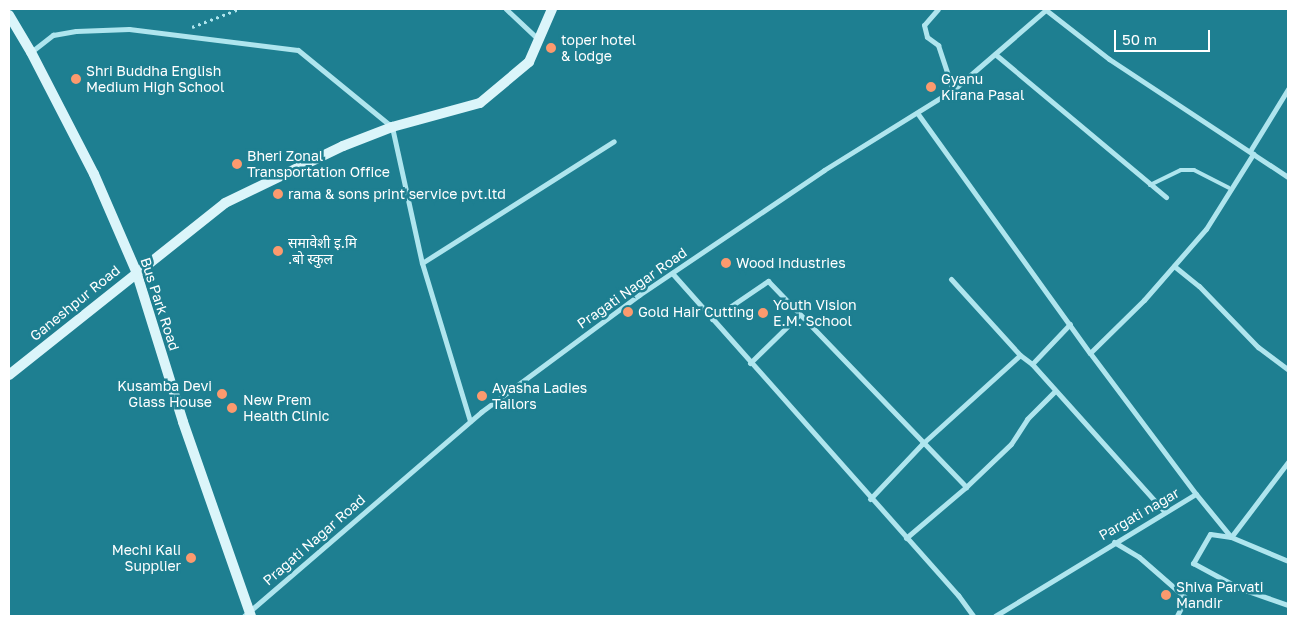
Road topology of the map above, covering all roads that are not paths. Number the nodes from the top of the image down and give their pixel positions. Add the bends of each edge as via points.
1 (12, 9) edge
2 (506, 9) edge
3 (552, 9) edge
4 (938, 9) edge
5 (1047, 10) edge
6 (9, 14) edge
7 (539, 39) junction
8 (31, 52) junction
9 (995, 54) junction
10 (1288, 89) edge
11 (952, 90) junction
12 (918, 114) junction
13 (392, 127) junction
14 (614, 141) dead end
15 (1252, 153) junction
16 (1288, 177) edge
17 (1150, 185) junction
18 (1230, 188) junction
19 (1166, 197) dead end
20 (422, 263) junction
21 (1174, 266) junction
22 (136, 271) junction
23 (672, 273) junction
24 (951, 279) dead end
25 (799, 315) junction
26 (712, 319) junction
27 (1070, 324) junction
28 (1090, 353) junction
29 (1020, 355) junction
30 (750, 363) junction
31 (1032, 364) junction
32 (1288, 370) edge
33 (9, 375) edge
34 (1054, 392) junction
35 (470, 421) junction
36 (922, 444) junction
37 (1288, 462) edge
38 (966, 487) junction
39 (1196, 494) junction
40 (870, 499) junction
41 (1164, 512) junction
42 (1231, 537) junction
43 (906, 538) junction
44 (1114, 542) junction
45 (1288, 561) edge
46 (1288, 605) edge
47 (248, 615) edge
48 (973, 616) edge
49 (995, 616) edge
50 (1177, 616) edge

1 - 6 street
2 - 7 street
3 - 7 street, Ganeshpur Road
4 - 11 street via 924,25 927,36 938,45
5 - 9 street, Pragati Nagar Road
5 - 15 street via 1108,59
6 - 8 street, Bus Park Road
7 - 13 street, Ganeshpur Road via 529,62 480,103
8 - 13 street via 53,36 76,31 129,29 298,50
8 - 22 street, Bus Park Road via 94,174
9 - 11 street, Pragati Nagar Road
9 - 17 street
10 - 15 street
11 - 12 street, Pragati Nagar Road
12 - 23 street, Pragati Nagar Road via 824,170
12 - 27 street
13 - 20 street
13 - 22 street, Ganeshpur Road via 344,146 225,204
14 - 20 street
15 - 16 street
15 - 18 street
17 - 18 lane via 1181,170 1194,170
17 - 19 street
18 - 21 street via 1206,229
20 - 35 street
21 - 28 street
21 - 32 street via 1199,286 1258,347
22 - 33 street, Ganeshpur Road
22 - 47 street, Bus Park Road
23 - 26 street
23 - 35 street, Pragati Nagar Road
24 - 29 street
25 - 26 street via 768,281
25 - 30 street
25 - 36 street
26 - 30 street
27 - 28 street
27 - 31 street
28 - 39 street
29 - 31 street
29 - 36 street
30 - 40 street
31 - 34 street
34 - 38 street via 1027,419 1011,444
34 - 41 street
35 - 47 street, Pragati Nagar Road
36 - 38 street
36 - 40 street
37 - 42 street
38 - 43 street
39 - 41 street, Pargati nagar
39 - 42 street, Pargati nagar
40 - 43 street
41 - 44 street, Pargati nagar
42 - 45 street, Pargati nagar
42 - 46 street via 1210,534 1193,563 1240,588
43 - 48 street
44 - 49 street, Pargati nagar
44 - 50 street via 1139,557 1186,598

